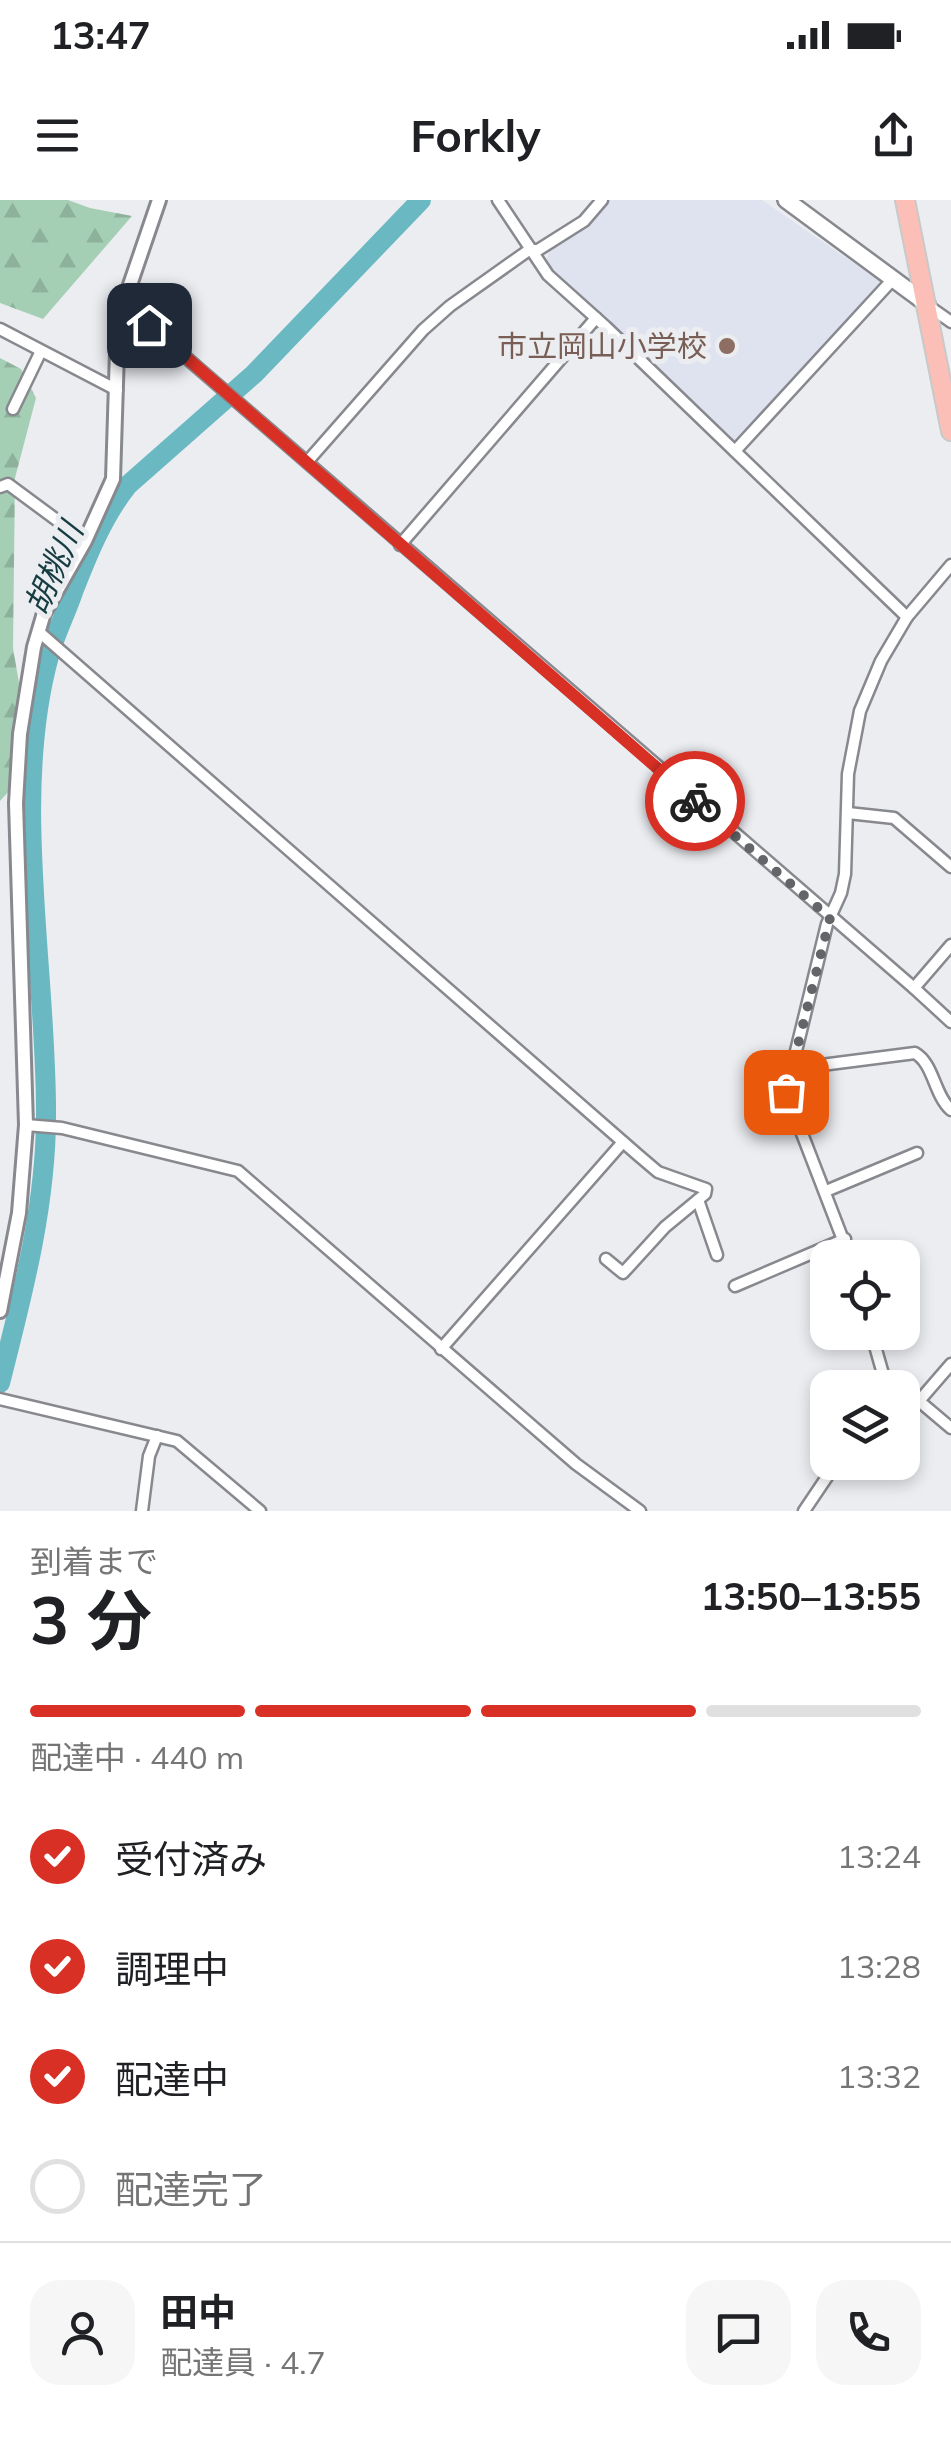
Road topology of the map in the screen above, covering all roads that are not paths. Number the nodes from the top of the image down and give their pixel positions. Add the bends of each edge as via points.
1 (159, 200) edge
2 (498, 200) edge
3 (602, 200) edge
4 (786, 200) edge
5 (905, 200) edge
6 (529, 250) junction
7 (894, 278) junction
8 (122, 302) junction
9 (927, 304) junction
10 (596, 318) junction
11 (951, 322) edge
12 (0, 328) edge
13 (41, 350) junction
14 (117, 390) junction
15 (13, 410) dead end
16 (951, 431) edge
17 (736, 451) junction
18 (306, 462) junction
19 (0, 487) edge
20 (85, 541) junction
21 (400, 545) junction
22 (951, 566) edge
23 (907, 617) junction
24 (38, 630) junction
25 (848, 813) junction
26 (951, 866) edge
27 (830, 918) junction
28 (951, 945) edge
29 (914, 988) junction
30 (951, 1022) edge
31 (792, 1064) junction
32 (951, 1110) edge
33 (26, 1125) junction
34 (623, 1142) junction
35 (917, 1153) dead end
36 (826, 1191) junction
37 (698, 1200) junction
38 (845, 1239) joint
39 (717, 1255) dead end
40 (606, 1259) dead end
41 (735, 1286) dead end
42 (0, 1311) edge
43 (441, 1348) junction
44 (951, 1364) edge
45 (0, 1399) edge
46 (920, 1401) joint
47 (951, 1428) edge
48 (158, 1436) junction
49 (825, 1480) edge
50 (142, 1511) edge
51 (260, 1511) edge
52 (640, 1511) edge
53 (804, 1511) edge

1 - 8 street
2 - 6 street
3 - 6 street via 584,222
4 - 7 main road
5 - 9 highway
6 - 10 street
6 - 18 street via 422,330
7 - 9 main road
7 - 17 street
8 - 14 street
8 - 18 street
9 - 11 street
9 - 16 highway
10 - 17 street
10 - 21 street
12 - 13 street
13 - 14 street
13 - 15 street
14 - 20 street via 116,466
17 - 23 street
18 - 21 street
19 - 20 street via 8,484
20 - 24 street
21 - 27 street
22 - 23 street
23 - 25 street via 860,711
24 - 33 street via 16,788
24 - 34 street
25 - 26 street via 894,818
25 - 27 street via 845,874
27 - 29 street
27 - 31 street
28 - 29 street
29 - 30 street
31 - 32 street via 915,1053
31 - 36 street via 786,1097
33 - 42 street via 19,1213
33 - 43 street via 238,1170
34 - 37 street via 658,1172 706,1189
34 - 43 street
35 - 36 street
36 - 38 street
37 - 39 street
37 - 40 street via 623,1273
38 - 41 street
43 - 52 street
44 - 46 street
45 - 48 street
46 - 47 street
48 - 50 street
48 - 51 street via 184,1445
49 - 53 street

